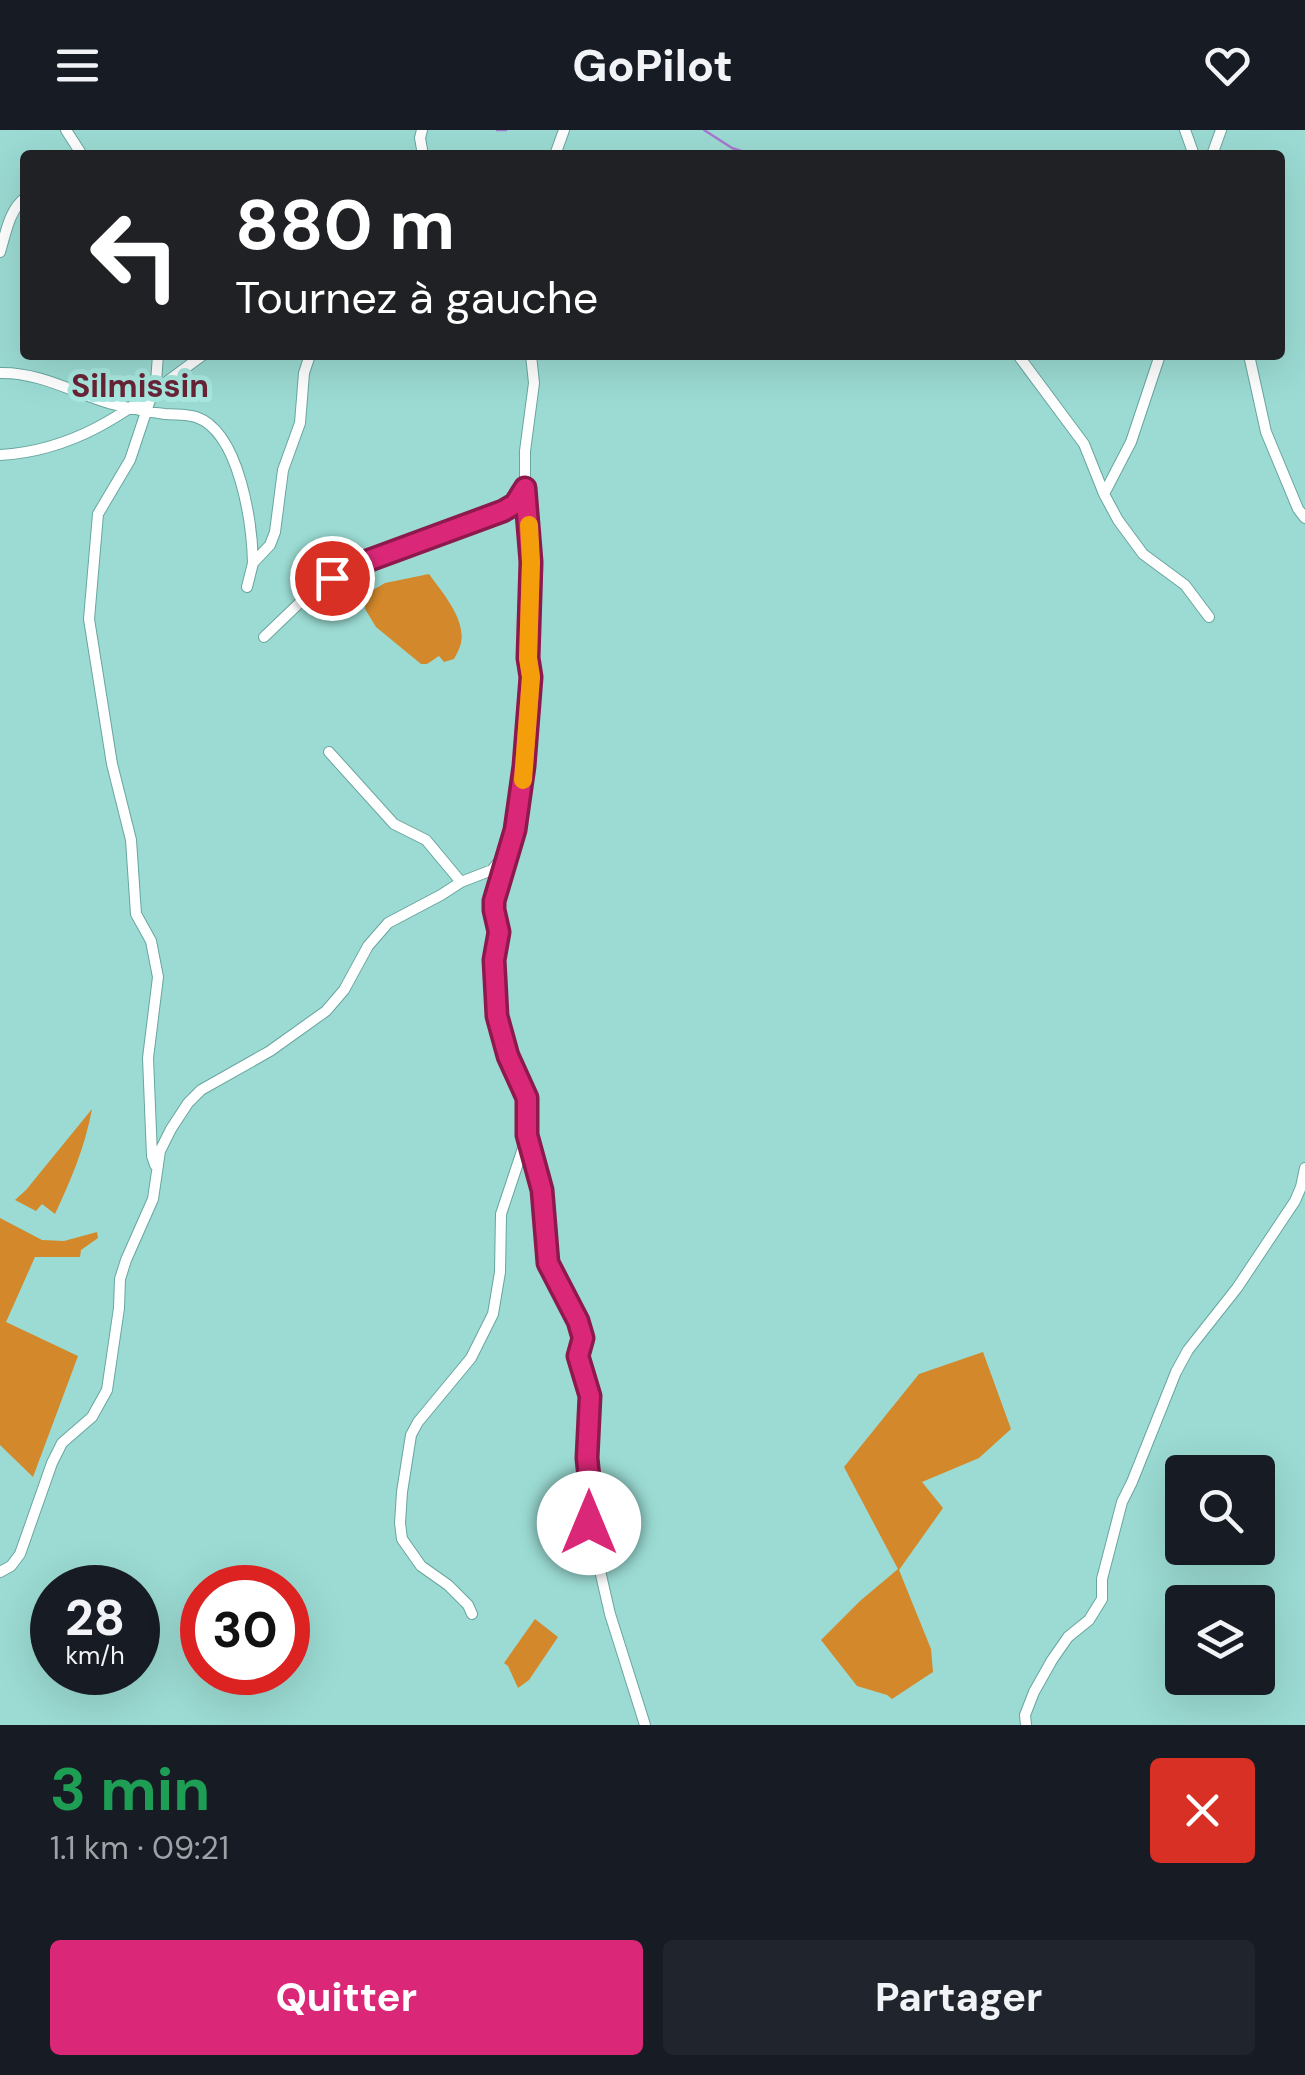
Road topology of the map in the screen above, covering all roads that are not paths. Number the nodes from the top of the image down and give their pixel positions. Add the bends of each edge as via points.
1 (20, 200) edge
2 (0, 252) edge
3 (158, 360) edge
4 (196, 360) edge
5 (308, 360) edge
6 (532, 360) edge
7 (1022, 360) edge
8 (1158, 360) edge
9 (1250, 360) edge
10 (0, 374) edge
11 (151, 393) junction
12 (130, 407) junction
13 (146, 410) junction
14 (0, 455) edge
15 (525, 488) junction
16 (1104, 494) junction
17 (1305, 518) edge
18 (253, 563) junction
19 (247, 587) dead end
20 (1210, 616) dead end
21 (264, 636) dead end
22 (329, 752) dead end
23 (508, 848) junction
24 (461, 882) junction
25 (527, 1135) junction
26 (1305, 1168) edge
27 (156, 1170) junction
28 (0, 1572) edge
29 (472, 1614) dead end
30 (645, 1725) edge
31 (1026, 1725) edge

1 - 2 street
3 - 11 street
4 - 11 street
5 - 18 street via 275,532
6 - 15 street
7 - 16 street via 1084,444
8 - 16 street via 1132,442
9 - 17 street via 1266,432
10 - 12 street via 54,382
11 - 12 street
11 - 13 street
12 - 13 street
12 - 14 street via 77,439
13 - 18 street via 194,417 215,430 247,503
13 - 27 street via 130,460 98,514 89,619 112,764 132,840 136,914 151,941 158,977 148,1058
15 - 21 street via 503,511 332,578
15 - 23 street via 531,677 518,817
16 - 20 street via 1143,554 1186,585
18 - 19 street
22 - 24 street via 394,824 426,840
23 - 24 street via 492,870
23 - 25 street via 494,901 497,1016 527,1098
24 - 27 street via 388,923 326,1011 201,1090 167,1134
25 - 29 street via 500,1222 493,1314 471,1358 418,1422 406,1463 402,1538
25 - 30 street via 542,1190 548,1263 583,1338 578,1356 590,1396 589,1523
26 - 31 street via 1295,1200 1176,1372 1122,1502 1102,1599 1052,1660 1025,1714
27 - 28 street via 152,1199 120,1279 107,1390 92,1417 62,1443 20,1554

